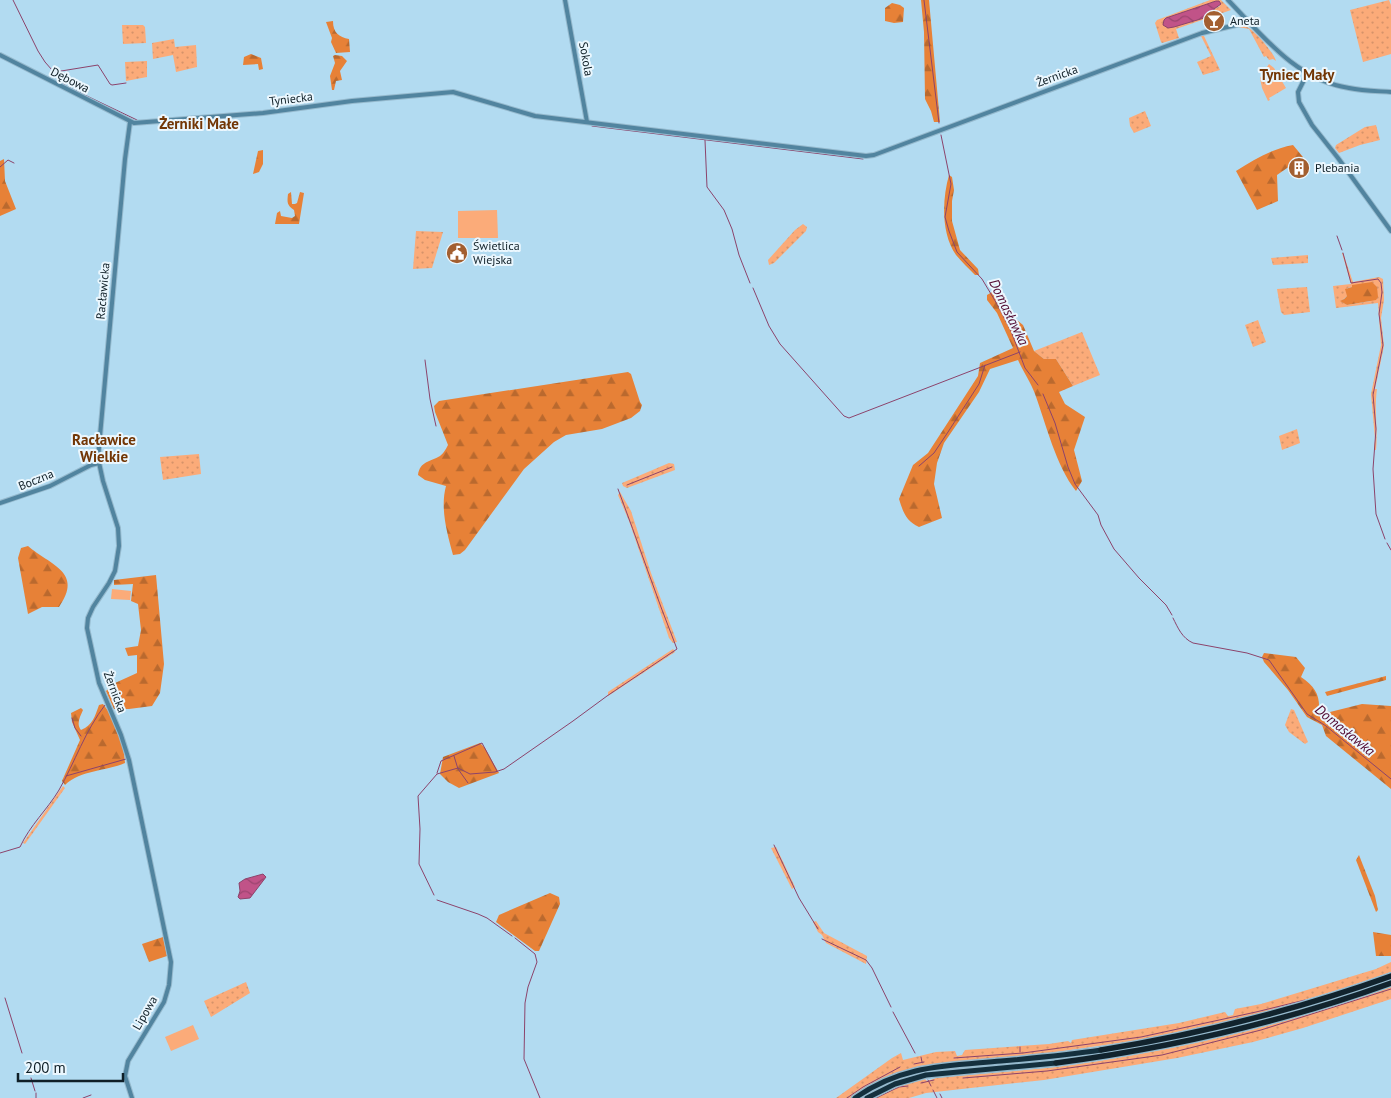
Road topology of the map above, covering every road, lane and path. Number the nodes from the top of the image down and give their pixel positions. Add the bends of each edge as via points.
1 (566, 0) edge
2 (1228, 0) edge
3 (1249, 22) junction
4 (0, 55) edge
5 (1307, 74) junction
6 (1391, 92) edge
7 (130, 122) junction
8 (587, 122) junction
9 (1391, 232) edge
10 (99, 463) junction
11 (0, 503) edge
12 (166, 934) joint
13 (1391, 976) edge
14 (1391, 983) edge
15 (1101, 1050) joint
16 (1056, 1063) joint
17 (132, 1098) edge
18 (855, 1098) edge
19 (867, 1098) edge

1 - 8 street, Sokola
2 - 3 street
3 - 5 street via 1283,56
3 - 8 street, Żernicka via 1202,33 874,155
4 - 7 street, Dębowa
5 - 6 street via 1349,88
5 - 9 street via 1298,94 1299,102
7 - 8 street, Tyniecka via 263,113 453,92 535,116
7 - 10 street, Racławicka
10 - 11 street, Boczna via 45,488
10 - 12 street, Żernicka via 118,528 119,546 115,571 93,607 87,628 99,683 129,760
12 - 17 street, Lipowa via 171,962 169,986 161,1008 128,1061 125,1076
13 - 15 highway via 1255,1019
14 - 16 highway via 1303,1012 1213,1036
15 - 18 highway via 914,1070 882,1081
16 - 19 highway via 926,1075 894,1084

